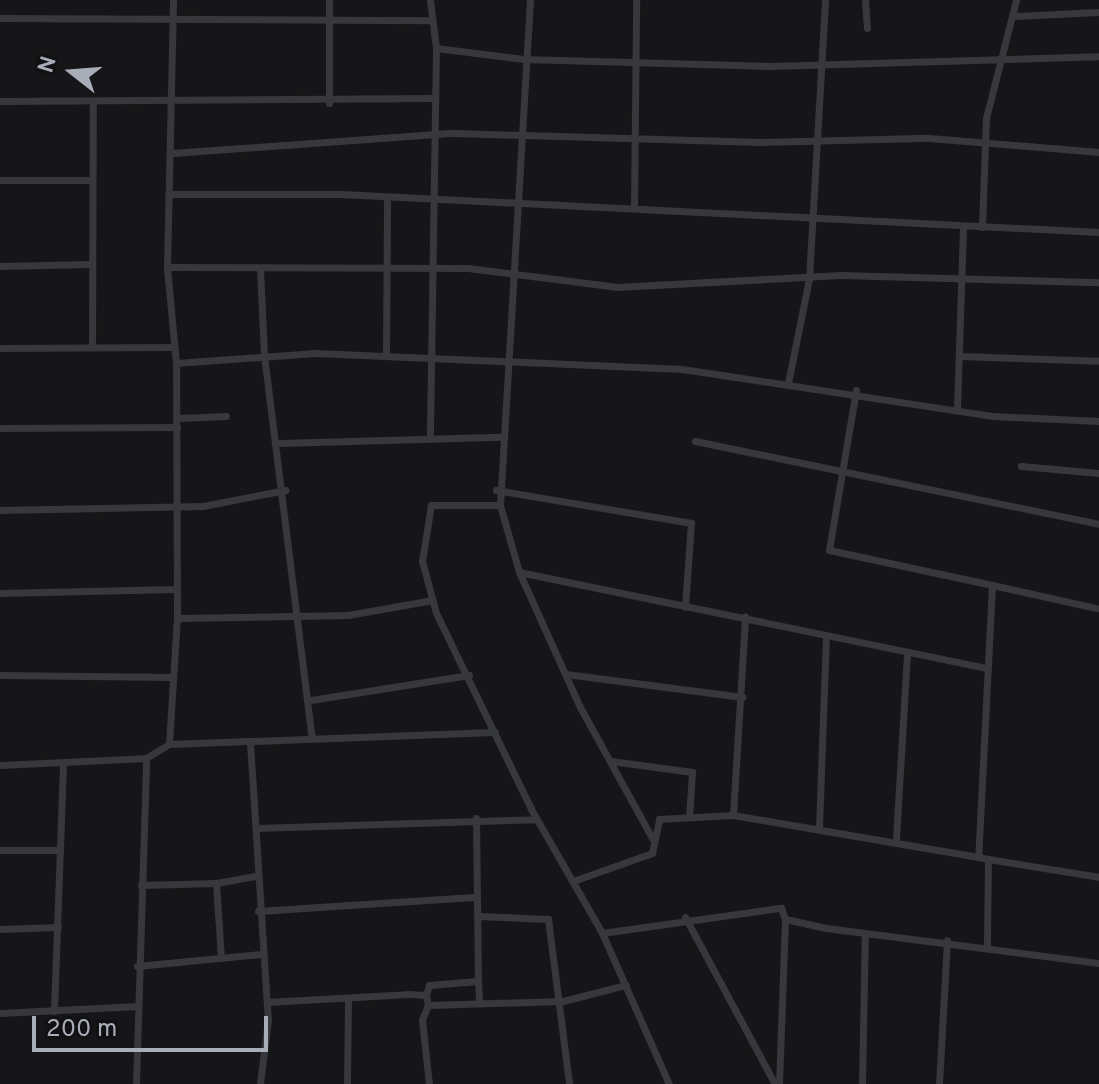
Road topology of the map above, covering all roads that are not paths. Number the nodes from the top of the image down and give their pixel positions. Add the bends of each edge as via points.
1 (173, 0) edge
2 (329, 0) edge
3 (430, 0) edge
4 (530, 0) edge
5 (636, 0) edge
6 (825, 0) edge
7 (865, 0) edge
8 (1016, 0) edge
9 (1099, 12) edge
10 (174, 16) junction
11 (1013, 16) junction
12 (0, 18) edge
13 (432, 20) junction
14 (332, 21) junction
15 (867, 28) dead end
16 (436, 48) junction
17 (1003, 55) junction
18 (1099, 56) edge
19 (523, 59) junction
20 (636, 63) junction
21 (826, 66) junction
22 (434, 98) junction
23 (174, 99) junction
24 (0, 101) edge
25 (93, 102) junction
26 (329, 103) junction
27 (434, 134) junction
28 (518, 136) junction
29 (633, 140) junction
30 (820, 142) junction
31 (982, 144) junction
32 (1099, 152) edge
33 (172, 153) junction
34 (0, 180) edge
35 (92, 180) junction
36 (168, 194) junction
37 (387, 197) junction
38 (430, 198) junction
39 (517, 206) junction
40 (634, 208) junction
41 (813, 216) junction
42 (963, 227) junction
43 (982, 227) junction
44 (1099, 232) edge
45 (90, 264) junction
46 (0, 266) edge
47 (167, 267) junction
48 (385, 267) junction
49 (260, 268) junction
50 (429, 269) junction
51 (511, 275) junction
52 (809, 279) junction
53 (960, 279) junction
54 (1099, 282) edge
55 (92, 347) junction
56 (174, 347) junction
57 (0, 348) edge
58 (264, 355) junction
59 (386, 355) junction
60 (426, 355) junction
61 (959, 356) junction
62 (1099, 361) edge
63 (506, 362) junction
64 (176, 363) junction
65 (788, 383) junction
66 (856, 390) junction
67 (957, 408) junction
68 (226, 416) dead end
69 (1099, 421) edge
70 (177, 422) junction
71 (0, 428) edge
72 (430, 434) junction
73 (501, 437) junction
74 (695, 441) dead end
75 (280, 443) junction
76 (1021, 466) dead end
77 (840, 467) junction
78 (1099, 473) edge
79 (285, 490) junction
80 (496, 490) junction
81 (500, 505) junction
82 (176, 507) junction
83 (0, 510) edge
84 (1099, 524) edge
85 (519, 572) junction
86 (992, 585) junction
87 (176, 589) junction
88 (0, 593) edge
89 (433, 600) junction
90 (685, 607) junction
91 (1096, 608) dead end
92 (745, 616) junction
93 (177, 618) junction
94 (298, 618) junction
95 (826, 636) junction
96 (907, 652) junction
97 (987, 668) junction
98 (566, 674) junction
99 (0, 675) edge
100 (469, 675) junction
101 (171, 677) junction
102 (743, 697) junction
103 (311, 700) junction
104 (495, 732) junction
105 (312, 738) junction
106 (250, 743) junction
107 (169, 744) junction
108 (146, 758) junction
109 (611, 761) junction
110 (63, 764) junction
111 (0, 765) edge
112 (733, 815) junction
113 (689, 817) junction
114 (476, 818) junction
115 (537, 819) junction
116 (819, 827) junction
117 (256, 828) junction
118 (652, 838) junction
119 (896, 839) junction
120 (0, 850) edge
121 (60, 850) junction
122 (978, 857) junction
123 (988, 859) junction
124 (255, 876) junction
125 (1099, 877) edge
126 (573, 881) junction
127 (216, 883) junction
128 (141, 885) junction
129 (477, 897) junction
130 (258, 911) junction
131 (479, 916) junction
132 (685, 917) junction
133 (785, 919) junction
134 (58, 927) junction
135 (0, 929) edge
136 (602, 933) junction
137 (865, 933) junction
138 (947, 940) junction
139 (987, 947) junction
140 (262, 954) junction
141 (221, 958) junction
142 (1099, 963) edge
143 (137, 966) junction
144 (478, 981) junction
145 (626, 985) junction
146 (426, 995) junction
147 (348, 998) junction
148 (479, 1001) junction
149 (563, 1001) junction
150 (267, 1002) junction
151 (428, 1005) junction
152 (138, 1006) junction
153 (54, 1011) junction
154 (0, 1013) edge
155 (136, 1084) edge
156 (260, 1084) edge
157 (347, 1084) edge
158 (429, 1084) edge
159 (569, 1084) edge
160 (669, 1084) edge
161 (777, 1084) edge
162 (862, 1084) edge
163 (939, 1084) edge

1 - 10 street
2 - 14 street
3 - 13 street
4 - 19 street
5 - 20 street
6 - 21 street
7 - 15 street
8 - 11 street
9 - 11 street
10 - 12 street
10 - 14 street
10 - 23 street
11 - 17 street
13 - 14 street
13 - 16 street
14 - 26 street
16 - 19 street
16 - 22 street
17 - 18 street
17 - 21 street
17 - 31 street
19 - 20 street
19 - 28 street
20 - 21 street
20 - 29 street
21 - 30 street
22 - 26 street
22 - 27 street
23 - 25 street
23 - 26 street
23 - 33 street
24 - 25 street
25 - 35 street
27 - 28 street
27 - 33 street
27 - 38 street
28 - 29 street
28 - 39 street
29 - 30 street
29 - 40 street
30 - 31 street
30 - 41 street
31 - 32 street
31 - 43 street
33 - 36 street
34 - 35 street
35 - 45 street
36 - 37 street
36 - 47 street
37 - 38 street
37 - 48 street
38 - 39 street
38 - 50 street
39 - 40 street
39 - 51 street
40 - 41 street
41 - 42 street
41 - 52 street
42 - 43 street
42 - 53 street
43 - 44 street
45 - 46 street
45 - 55 street
47 - 49 street
47 - 56 street
48 - 49 street
48 - 50 street
48 - 59 street
49 - 58 street
50 - 51 street
50 - 60 street
51 - 52 street via 618,287
51 - 63 street
52 - 53 street
52 - 65 street
53 - 54 street
53 - 61 street
55 - 56 street
55 - 57 street
56 - 64 street
58 - 59 street
58 - 64 street
58 - 75 street
59 - 60 street
60 - 63 street
60 - 72 street
61 - 62 street
61 - 67 street
63 - 65 street via 682,369
63 - 73 street
64 - 70 street
65 - 66 street
66 - 67 street
66 - 77 street
67 - 69 street
68 - 70 street
70 - 71 street
70 - 82 street
72 - 73 street
72 - 75 street
73 - 80 street
74 - 77 street
75 - 79 street
76 - 78 street
77 - 84 street
77 - 86 street via 829,550
79 - 82 street
79 - 94 street
80 - 81 street
80 - 90 street via 691,523
81 - 85 street
81 - 89 street via 431,505 420,546
82 - 83 street
82 - 87 street
85 - 90 street
85 - 98 street
86 - 91 street
86 - 97 street
87 - 88 street
87 - 93 street
89 - 94 street via 402,610
89 - 100 street
90 - 92 street
92 - 95 street
92 - 102 street
93 - 94 street
93 - 101 street
94 - 103 street
95 - 96 street
95 - 116 street
96 - 97 street
96 - 119 street
97 - 122 street
98 - 102 street
98 - 109 street
99 - 101 street
100 - 103 street
100 - 104 street
101 - 107 street
102 - 112 street
103 - 105 street
104 - 105 street
104 - 115 street
105 - 106 street
106 - 107 street
106 - 117 street
107 - 108 street
108 - 110 street
108 - 128 street
109 - 113 street via 692,772
109 - 118 street
110 - 111 street
110 - 121 street
112 - 113 street
112 - 116 street
113 - 118 street via 659,819
114 - 115 street
114 - 117 street
114 - 129 street
115 - 126 street
116 - 119 street
117 - 124 street
118 - 126 street via 652,853
119 - 122 street
120 - 121 street
121 - 134 street
122 - 123 street
123 - 125 street
123 - 139 street
124 - 127 street
124 - 130 street
126 - 136 street
127 - 128 street
127 - 141 street
128 - 143 street
129 - 130 street
129 - 131 street
130 - 140 street
131 - 144 street
131 - 149 street via 548,919
132 - 133 street via 781,908
132 - 136 street
132 - 161 street
133 - 137 street
133 - 161 street
134 - 135 street
134 - 153 street
136 - 145 street
137 - 138 street
137 - 162 street
138 - 139 street
138 - 163 street
139 - 142 street
140 - 141 street
140 - 150 street
141 - 143 street
143 - 152 street
144 - 146 street via 429,985
144 - 148 street
145 - 149 street
145 - 160 street
146 - 147 street
146 - 151 street
147 - 150 street
147 - 157 street
148 - 149 street
148 - 151 street
149 - 159 street
150 - 156 street
151 - 158 street via 422,1020
152 - 153 street
152 - 155 street
153 - 154 street

